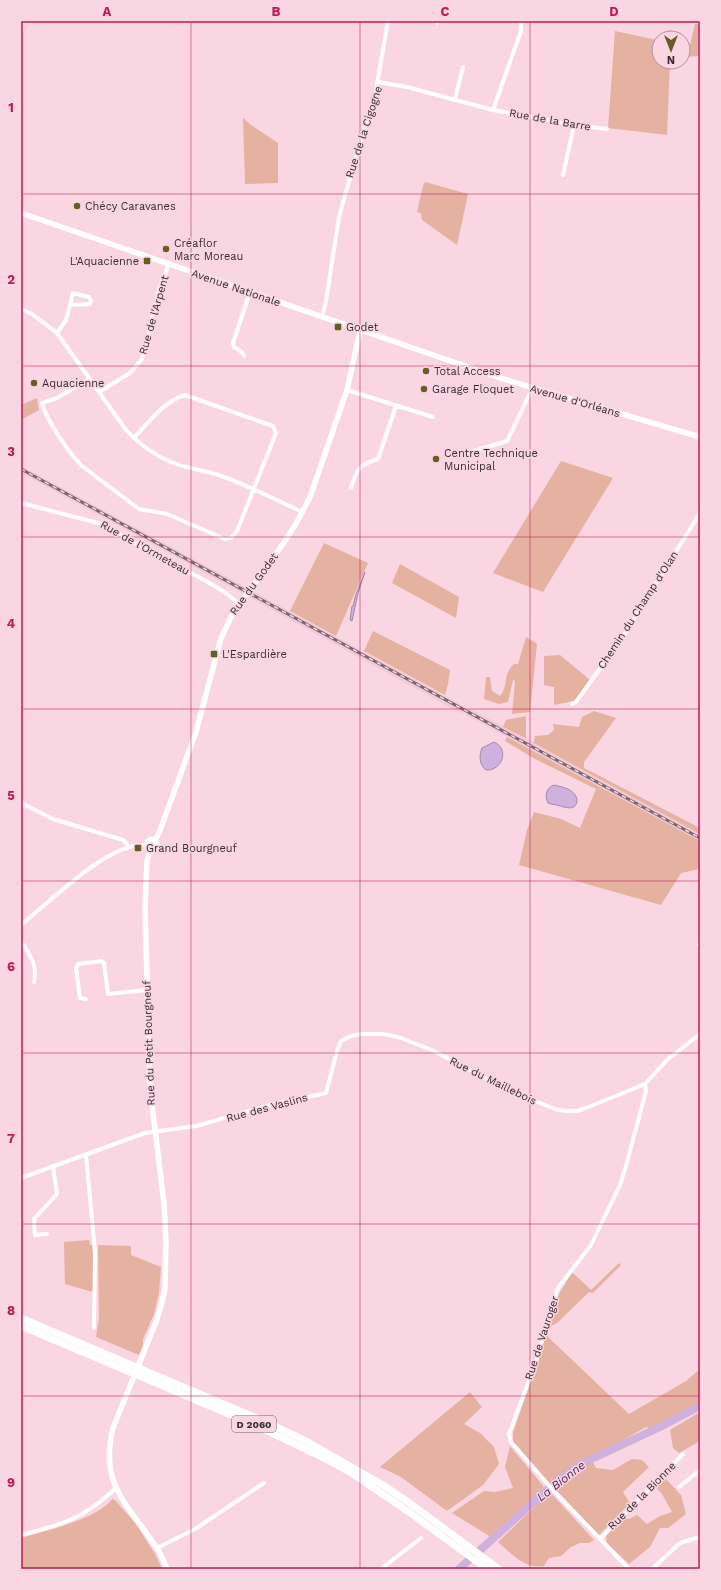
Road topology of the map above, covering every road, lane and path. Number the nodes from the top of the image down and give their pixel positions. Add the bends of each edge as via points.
1 (388, 21) edge
2 (521, 21) edge
3 (464, 67) dead end
4 (378, 82) junction
5 (455, 99) junction
6 (493, 110) junction
7 (574, 125) junction
8 (607, 129) dead end
9 (563, 175) dead end
10 (21, 213) edge
11 (169, 264) junction
12 (250, 292) junction
13 (70, 305) junction
14 (21, 308) edge
15 (322, 317) junction
16 (360, 331) junction
17 (57, 333) junction
18 (244, 356) dead end
19 (89, 379) junction
20 (532, 388) junction
21 (346, 390) junction
22 (99, 392) junction
23 (396, 406) junction
24 (433, 416) dead end
25 (700, 437) edge
26 (134, 438) junction
27 (468, 453) dead end
28 (351, 488) dead end
29 (253, 490) junction
30 (21, 503) edge
31 (302, 512) junction
32 (700, 513) edge
33 (239, 604) junction
34 (572, 704) dead end
35 (21, 803) edge
36 (155, 840) joint
37 (149, 847) junction
38 (128, 848) junction
39 (22, 922) edge
40 (21, 941) edge
41 (34, 982) dead end
42 (147, 990) junction
43 (86, 999) dead end
44 (700, 1034) edge
45 (341, 1041) joint
46 (645, 1084) junction
47 (154, 1131) junction
48 (86, 1155) junction
49 (54, 1166) junction
50 (21, 1178) edge
51 (47, 1234) dead end
52 (21, 1318) edge
53 (21, 1326) edge
54 (94, 1328) dead end
55 (684, 1454) dead end
56 (700, 1470) edge
57 (264, 1483) dead end
58 (679, 1487) dead end
59 (116, 1488) junction
60 (21, 1535) edge
61 (700, 1537) edge
62 (421, 1538) dead end
63 (600, 1539) junction
64 (157, 1548) junction
65 (471, 1553) junction
66 (480, 1560) junction
67 (167, 1569) edge
68 (381, 1569) edge
69 (487, 1569) edge
70 (499, 1569) edge
71 (629, 1569) edge
72 (652, 1569) edge

1 - 4 street
2 - 6 street via 521,31
3 - 5 street
4 - 5 street, Rue de la Cigogne
4 - 15 street, Rue de la Cigogne via 339,217
5 - 6 street, Rue de la Cigogne
6 - 7 street, Rue de la Barre
7 - 8 street, Rue de la Barre
7 - 9 street
10 - 11 street, Avenue Nationale
11 - 12 street, Avenue Nationale
11 - 22 street, Rue de l'Arpent via 142,359 130,373
12 - 15 street, Avenue Nationale
12 - 18 street via 233,343
13 - 13 street via 73,293 90,297 91,300 90,304
13 - 17 street via 66,320
14 - 17 street
15 - 16 street, Avenue Nationale
16 - 20 street, Avenue d'Orléans
16 - 21 street, Rue du Godet
17 - 19 street
19 - 22 street
19 - 29 street via 58,398 42,403 44,410 82,466 134,505 144,510 166,514 228,539 237,531
20 - 25 street, Avenue d'Orléans
20 - 27 street via 507,441
21 - 23 street
21 - 31 street, Rue du Godet via 316,480
22 - 26 street
23 - 24 street
23 - 28 street via 378,460 364,464 356,470
26 - 29 street via 167,460 224,477
26 - 29 street via 162,409 185,395 273,426 276,433
29 - 31 street
30 - 33 street, Rue de l'Ormeteau via 102,524 206,581
31 - 33 street, Rue du Godet via 281,547
32 - 34 street, Chemin du Champ d'Olan via 626,632
33 - 36 street, Rue du Godet via 221,638 196,732
35 - 38 street via 53,819 121,839
36 - 37 street, Rue du Petit Bourgneuf via 156,846
37 - 38 street via 137,845
37 - 42 street, Rue du Petit Bourgneuf via 145,906
38 - 39 street via 86,870
40 - 41 street via 33,959 36,974
42 - 43 street via 108,994 104,963 102,961 78,964 76,968 80,998
42 - 47 street, Rue du Petit Bourgneuf
44 - 46 street via 668,1059
45 - 46 street, Rue du Maillebois via 361,1034 398,1037 432,1050 540,1104 567,1112 586,1108
45 - 47 street, Rue des Vaslins via 326,1093 270,1104 196,1126
46 - 63 street, Rue de Vauroger via 646,1091 620,1185 591,1245 558,1288 536,1362 509,1434 511,1442 548,1485
47 - 48 street
47 - 59 street, Rue du Petit Bourgneuf via 164,1203 165,1288 160,1311 110,1439 110,1458
48 - 49 street
48 - 54 street via 96,1252
49 - 50 street
49 - 51 street via 57,1194 34,1219 35,1235
52 - 65 highway, D 2060 via 308,1442 383,1485
53 - 65 highway, D 2060 via 255,1425 324,1458
55 - 63 street, Rue de la Bionne
56 - 58 street
57 - 64 street via 195,1529
59 - 60 street via 74,1520
59 - 64 street, Rue du Petit Bourgneuf via 123,1503
61 - 72 street via 680,1543
62 - 68 street
63 - 71 street
64 - 67 street, Rue du Petit Bourgneuf
65 - 66 highway, D 2060
66 - 69 highway, D 2060
66 - 70 highway, D 2060

